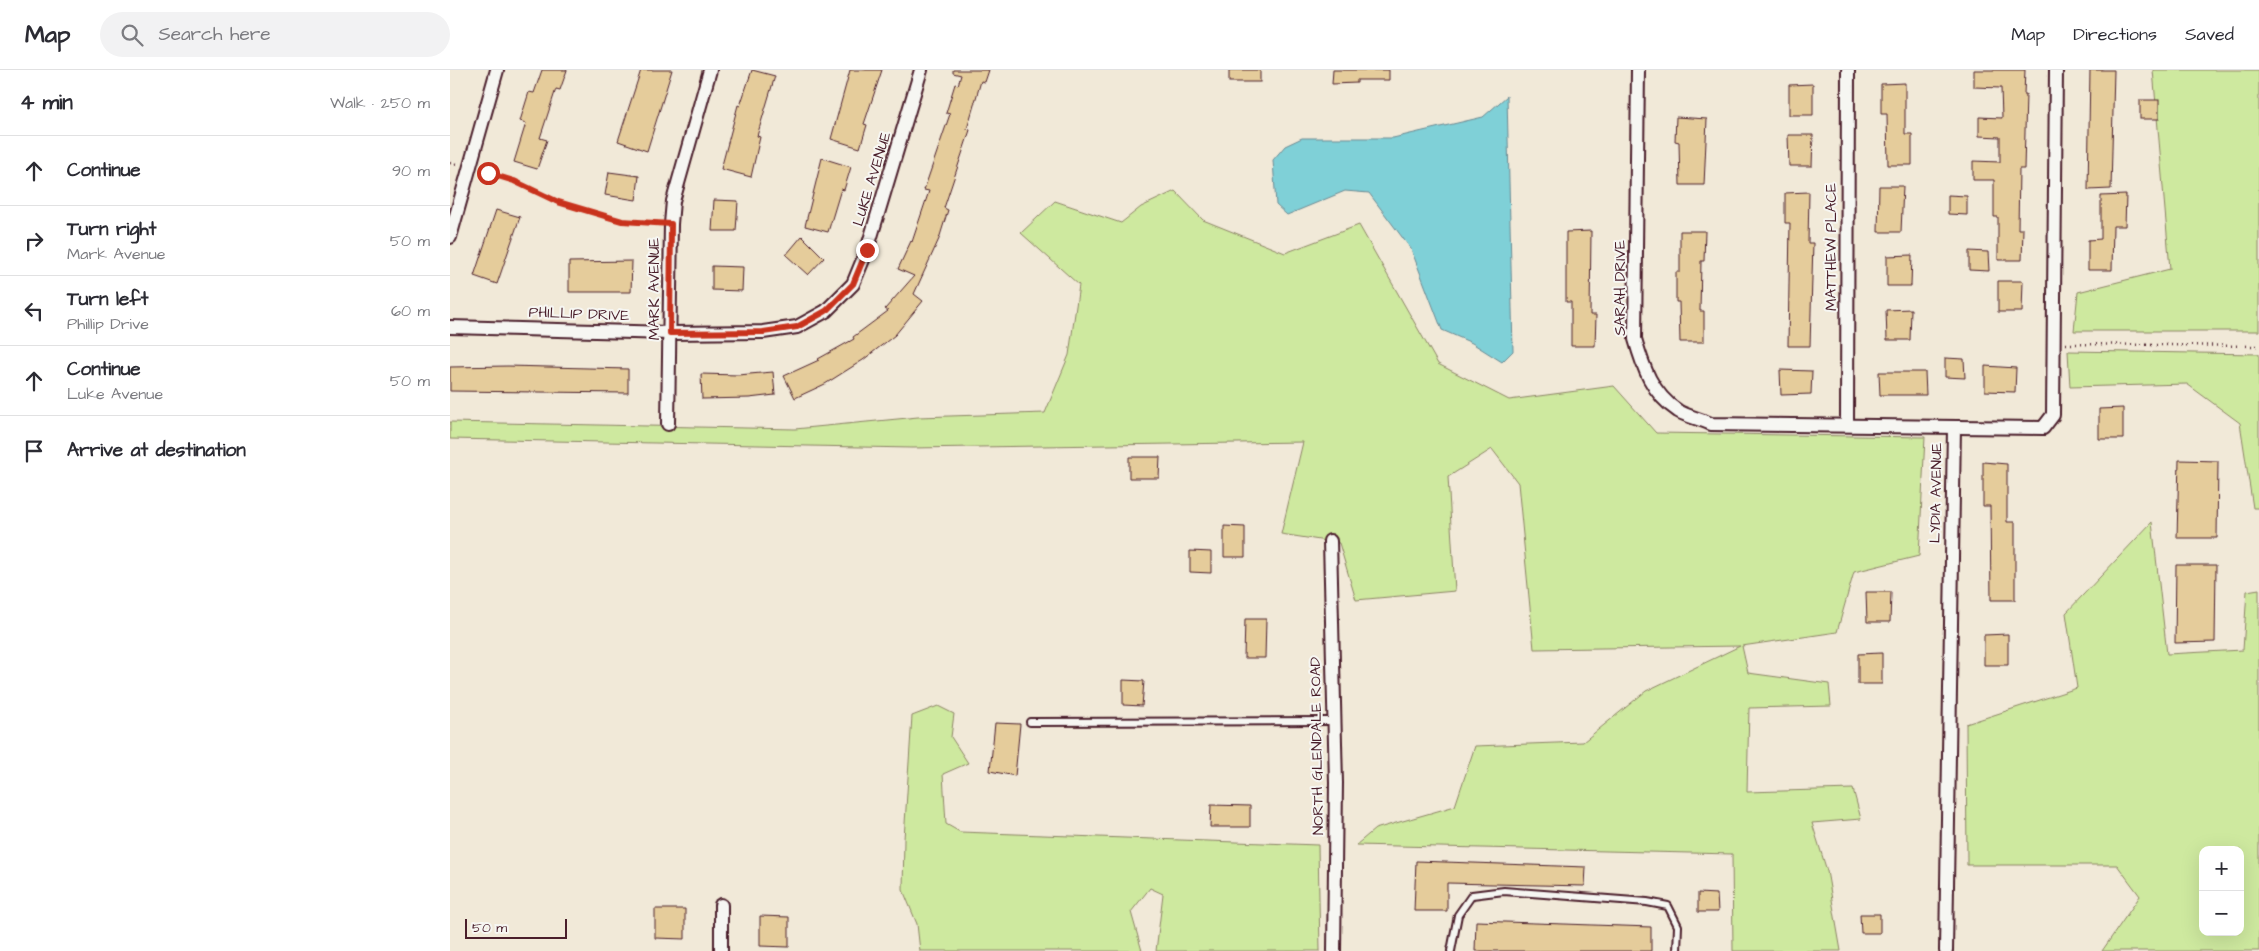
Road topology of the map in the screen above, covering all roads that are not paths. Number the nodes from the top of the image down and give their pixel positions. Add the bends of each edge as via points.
1 (497, 70) edge
2 (710, 70) edge
3 (921, 70) edge
4 (1638, 70) edge
5 (1848, 70) edge
6 (2056, 70) edge
7 (450, 237) edge
8 (450, 327) edge
9 (797, 327) joint
10 (670, 333) junction
11 (668, 424) dead end
12 (1846, 424) junction
13 (1954, 427) junction
14 (1330, 541) dead end
15 (1333, 721) junction
16 (1030, 722) dead end
17 (721, 905) dead end
18 (721, 951) edge
19 (1334, 951) edge
20 (1451, 951) edge
21 (1677, 951) edge
22 (1946, 951) edge

1 - 7 street
2 - 10 street, MARK AVENUE via 673,201
3 - 9 street, LUKE AVENUE via 867,250 853,284 826,311
4 - 12 street, SARAH DRIVE via 1635,339 1642,366 1654,388 1678,411 1711,424
5 - 12 street, MATTHEW PLACE
6 - 13 street, LYDIA AVENUE via 2053,415 2043,428
8 - 10 street, PHILLIP DRIVE
9 - 10 street, PHILLIP DRIVE via 763,332
10 - 11 street, MARK AVENUE
12 - 13 street, SARAH DRIVE
13 - 22 street, LYDIA AVENUE
14 - 15 street, NORTH GLENDALE ROAD
15 - 16 lane
15 - 19 street, NORTH GLENDALE ROAD via 1336,783
17 - 18 street
20 - 21 lane via 1458,915 1472,895 1504,891 1668,906 1678,926

